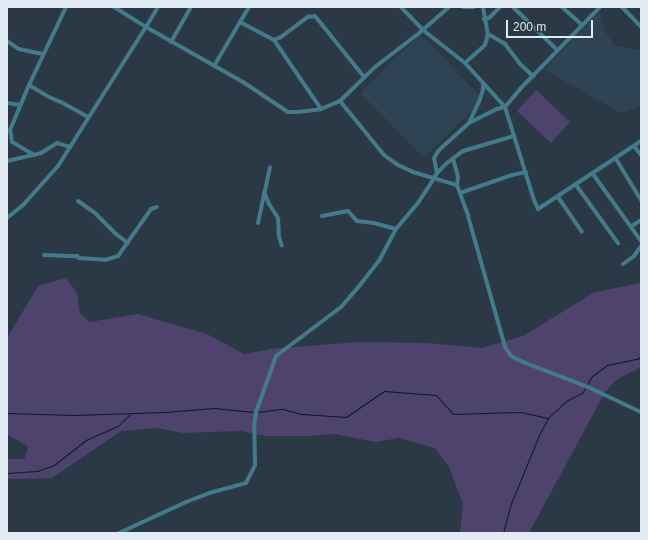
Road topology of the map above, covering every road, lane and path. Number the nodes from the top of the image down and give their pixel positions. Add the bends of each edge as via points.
1 (66, 7) edge
2 (114, 7) edge
3 (158, 7) edge
4 (191, 7) edge
5 (249, 7) edge
6 (401, 7) edge
7 (449, 7) edge
8 (463, 7) edge
9 (474, 7) edge
10 (483, 7) edge
11 (500, 7) edge
12 (513, 7) edge
13 (562, 7) edge
14 (600, 7) edge
15 (622, 7) edge
16 (484, 19) junction
17 (240, 22) junction
18 (582, 25) junction
19 (146, 27) junction
20 (641, 27) edge
21 (423, 30) junction
22 (488, 34) junction
23 (274, 40) junction
24 (7, 41) edge
25 (171, 42) junction
26 (557, 50) junction
27 (43, 54) junction
28 (465, 63) junction
29 (214, 66) junction
30 (533, 76) junction
31 (364, 77) junction
32 (483, 84) junction
33 (29, 85) junction
34 (340, 101) junction
35 (7, 103) edge
36 (20, 105) junction
37 (505, 107) junction
38 (321, 109) junction
39 (88, 117) junction
40 (469, 123) junction
41 (514, 136) junction
42 (641, 141) edge
43 (634, 146) junction
44 (70, 147) junction
45 (34, 155) junction
46 (641, 155) edge
47 (453, 159) junction
48 (616, 159) junction
49 (7, 161) edge
50 (270, 167) dead end
51 (526, 172) junction
52 (437, 174) junction
53 (593, 174) junction
54 (434, 178) junction
55 (457, 185) junction
56 (576, 185) junction
57 (264, 192) junction
58 (460, 193) junction
59 (558, 197) junction
60 (641, 200) edge
61 (78, 201) dead end
62 (157, 207) dead end
63 (322, 216) dead end
64 (7, 218) edge
65 (641, 220) edge
66 (258, 223) dead end
67 (632, 226) junction
68 (396, 229) junction
69 (582, 232) dead end
70 (641, 241) edge
71 (128, 243) junction
72 (618, 243) dead end
73 (282, 246) dead end
74 (641, 246) edge
75 (44, 255) dead end
76 (623, 264) dead end
77 (641, 412) edge
78 (119, 533) edge

1 - 27 street
2 - 19 street
3 - 19 street
4 - 25 street
5 - 17 street
6 - 21 street
7 - 21 street
8 - 9 street
10 - 16 street
11 - 16 street via 489,18
12 - 26 street
13 - 18 street
14 - 18 street
15 - 20 street
16 - 22 street
17 - 23 street
17 - 29 street
18 - 26 street
19 - 25 street
19 - 39 street
21 - 28 street
21 - 31 street
22 - 28 street via 485,45
22 - 30 street via 505,44
23 - 31 street via 308,17 315,16
23 - 38 street
24 - 27 street via 19,49
25 - 29 street
26 - 30 street
27 - 33 street
28 - 32 street
29 - 38 street via 288,112
30 - 37 street
31 - 34 street
32 - 37 street
32 - 40 street via 480,99
33 - 36 street
33 - 39 street
34 - 38 street
34 - 54 street via 384,155 413,172
35 - 36 street
36 - 45 street via 10,130 10,139
37 - 40 street
37 - 41 street
39 - 44 street
40 - 52 street via 438,150 434,158
41 - 47 street via 464,151
41 - 51 street
42 - 43 street
43 - 46 street
43 - 48 street
44 - 45 street via 57,143 45,152
44 - 64 street via 45,183
45 - 49 street
47 - 52 street
47 - 55 street via 458,177
48 - 53 street
48 - 60 street
50 - 57 street
51 - 58 street via 512,174
51 - 59 street via 538,209
52 - 54 street
53 - 56 street
53 - 67 street
54 - 55 street
54 - 68 street via 418,203
55 - 58 street
56 - 59 street
56 - 72 street
57 - 66 street
57 - 73 street via 278,218
58 - 77 street via 507,351 511,356 586,386
59 - 69 street
61 - 71 street via 96,213
62 - 71 street via 151,209
63 - 68 street via 348,211 357,221
65 - 67 street
67 - 70 street
68 - 78 street via 380,259 345,304 276,356 256,412 255,465 246,483 186,502
71 - 75 street via 118,256 105,260
74 - 76 street via 634,256

